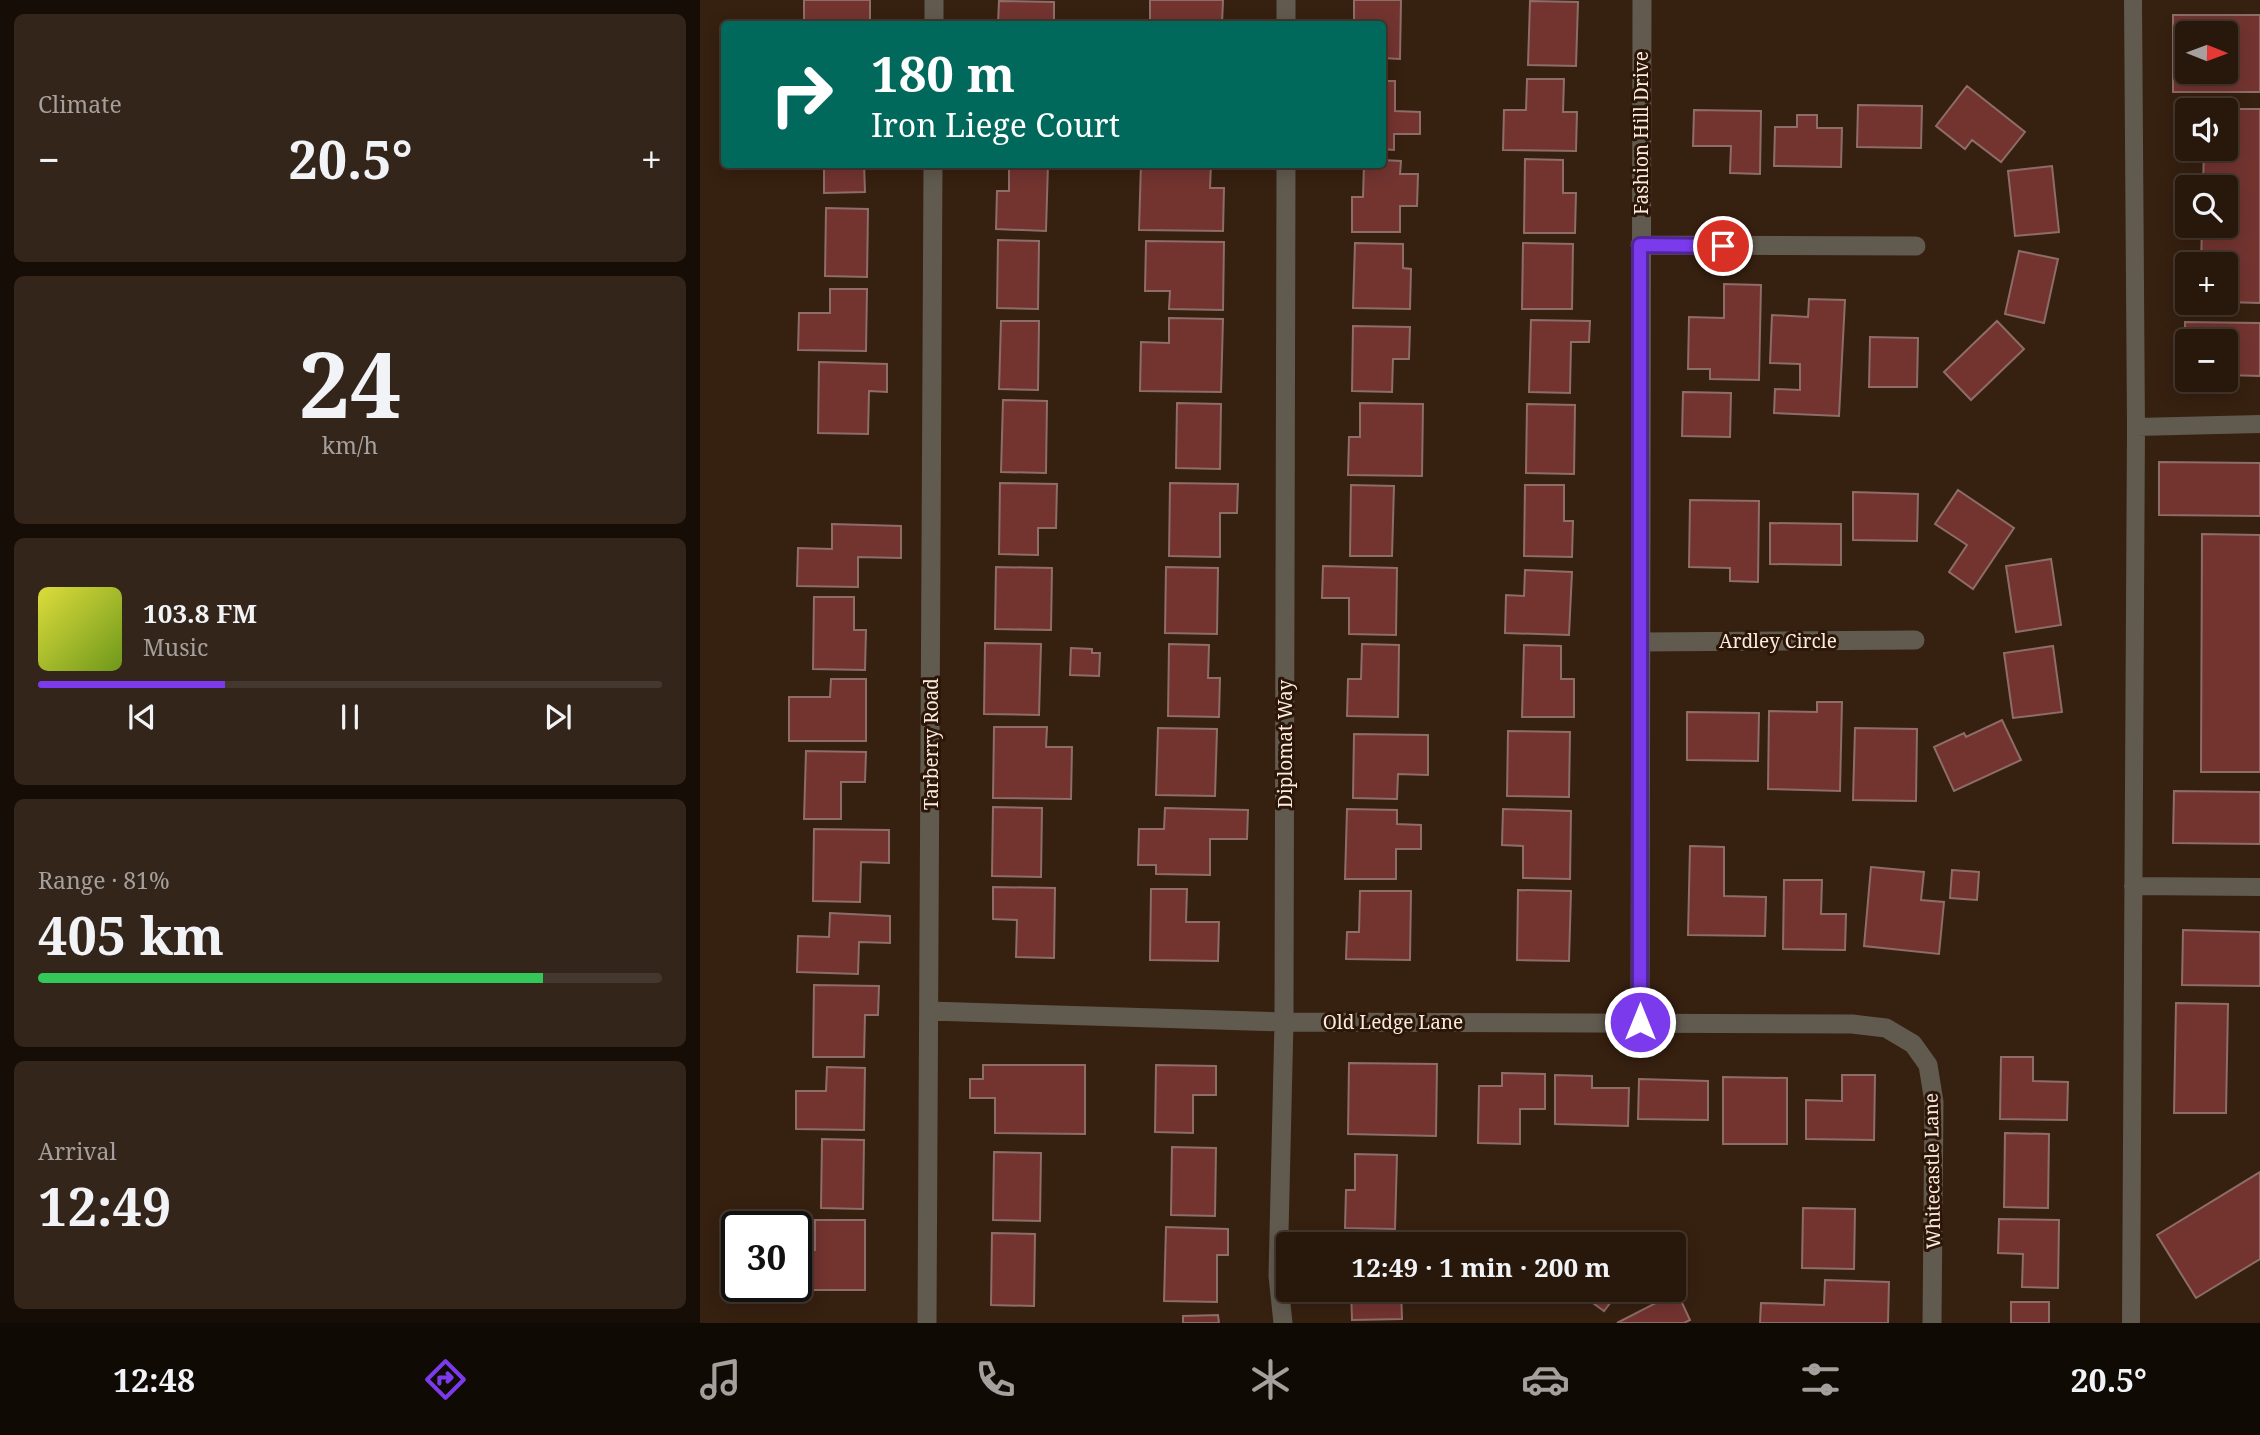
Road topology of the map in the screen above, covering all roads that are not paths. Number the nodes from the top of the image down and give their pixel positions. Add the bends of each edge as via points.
1 (934, 0) edge
2 (1286, 0) edge
3 (1642, 0) edge
4 (2133, 0) edge
5 (934, 21) edge
6 (1286, 21) edge
7 (933, 168) edge
8 (1286, 168) edge
9 (1640, 245) junction
10 (1916, 246) dead end
11 (2260, 424) edge
12 (2136, 427) junction
13 (1915, 640) dead end
14 (1642, 642) junction
15 (2133, 887) junction
16 (2260, 887) edge
17 (930, 1011) junction
18 (1284, 1022) junction
19 (1640, 1022) junction
20 (1857, 1024) joint
21 (927, 1323) edge
22 (1283, 1323) edge
23 (1933, 1323) edge
24 (2131, 1323) edge

1 - 5 street
2 - 6 street
3 - 9 street, Fashion Hill Drive
4 - 12 lane
7 - 17 street, Tarberry Road
8 - 18 street, Diplomat Way
9 - 10 street
9 - 14 street, Fashion Hill Drive
11 - 12 lane
12 - 15 lane
13 - 14 street, Ardley Circle
14 - 19 street, Fashion Hill Drive
15 - 16 lane
15 - 24 lane
17 - 18 street, Old Ledge Lane
17 - 21 street, Tarberry Road
18 - 19 street, Old Ledge Lane
18 - 22 street, Diplomat Way via 1279,1276
19 - 20 street, Old Ledge Lane
20 - 23 street, Whitecastle Lane via 1886,1028 1913,1044 1928,1065 1934,1102

